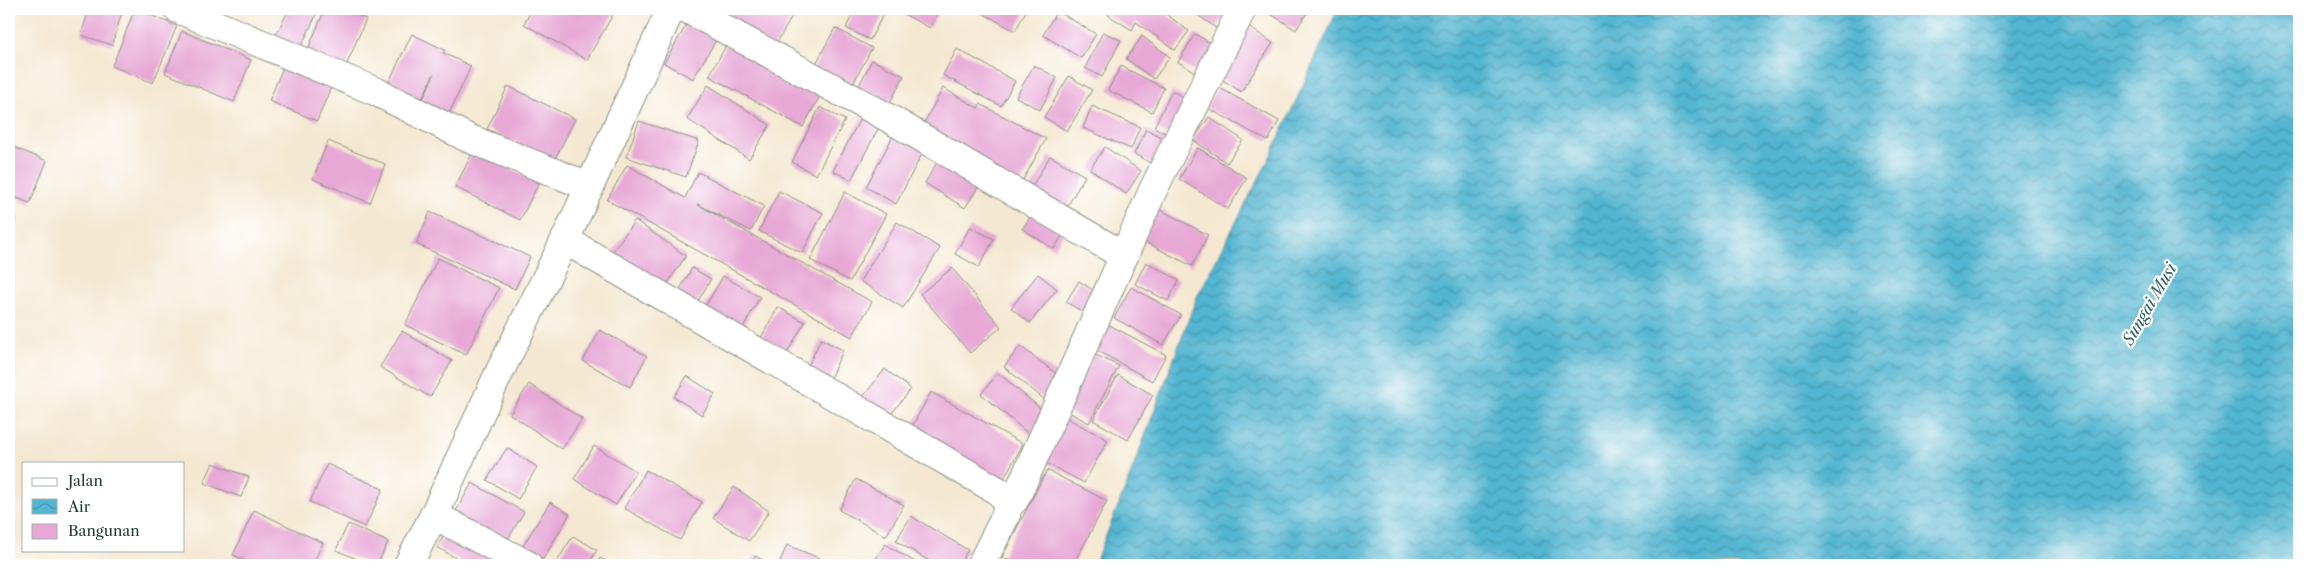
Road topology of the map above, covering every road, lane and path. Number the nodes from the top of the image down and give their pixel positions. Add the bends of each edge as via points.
1 (178, 9) edge
2 (671, 9) edge
3 (688, 9) edge
4 (1242, 9) edge
5 (590, 187) junction
6 (565, 240) junction
7 (1124, 256) junction
8 (1008, 506) junction
9 (434, 515) junction
10 (408, 565) edge
11 (528, 565) edge
12 (981, 565) edge

1 - 5 street via 377,92 468,138
2 - 5 street
3 - 7 street via 885,116
4 - 7 street
5 - 6 street
6 - 8 street via 998,491
6 - 9 street
7 - 8 street via 1027,473
8 - 12 street
9 - 10 street
9 - 11 street

